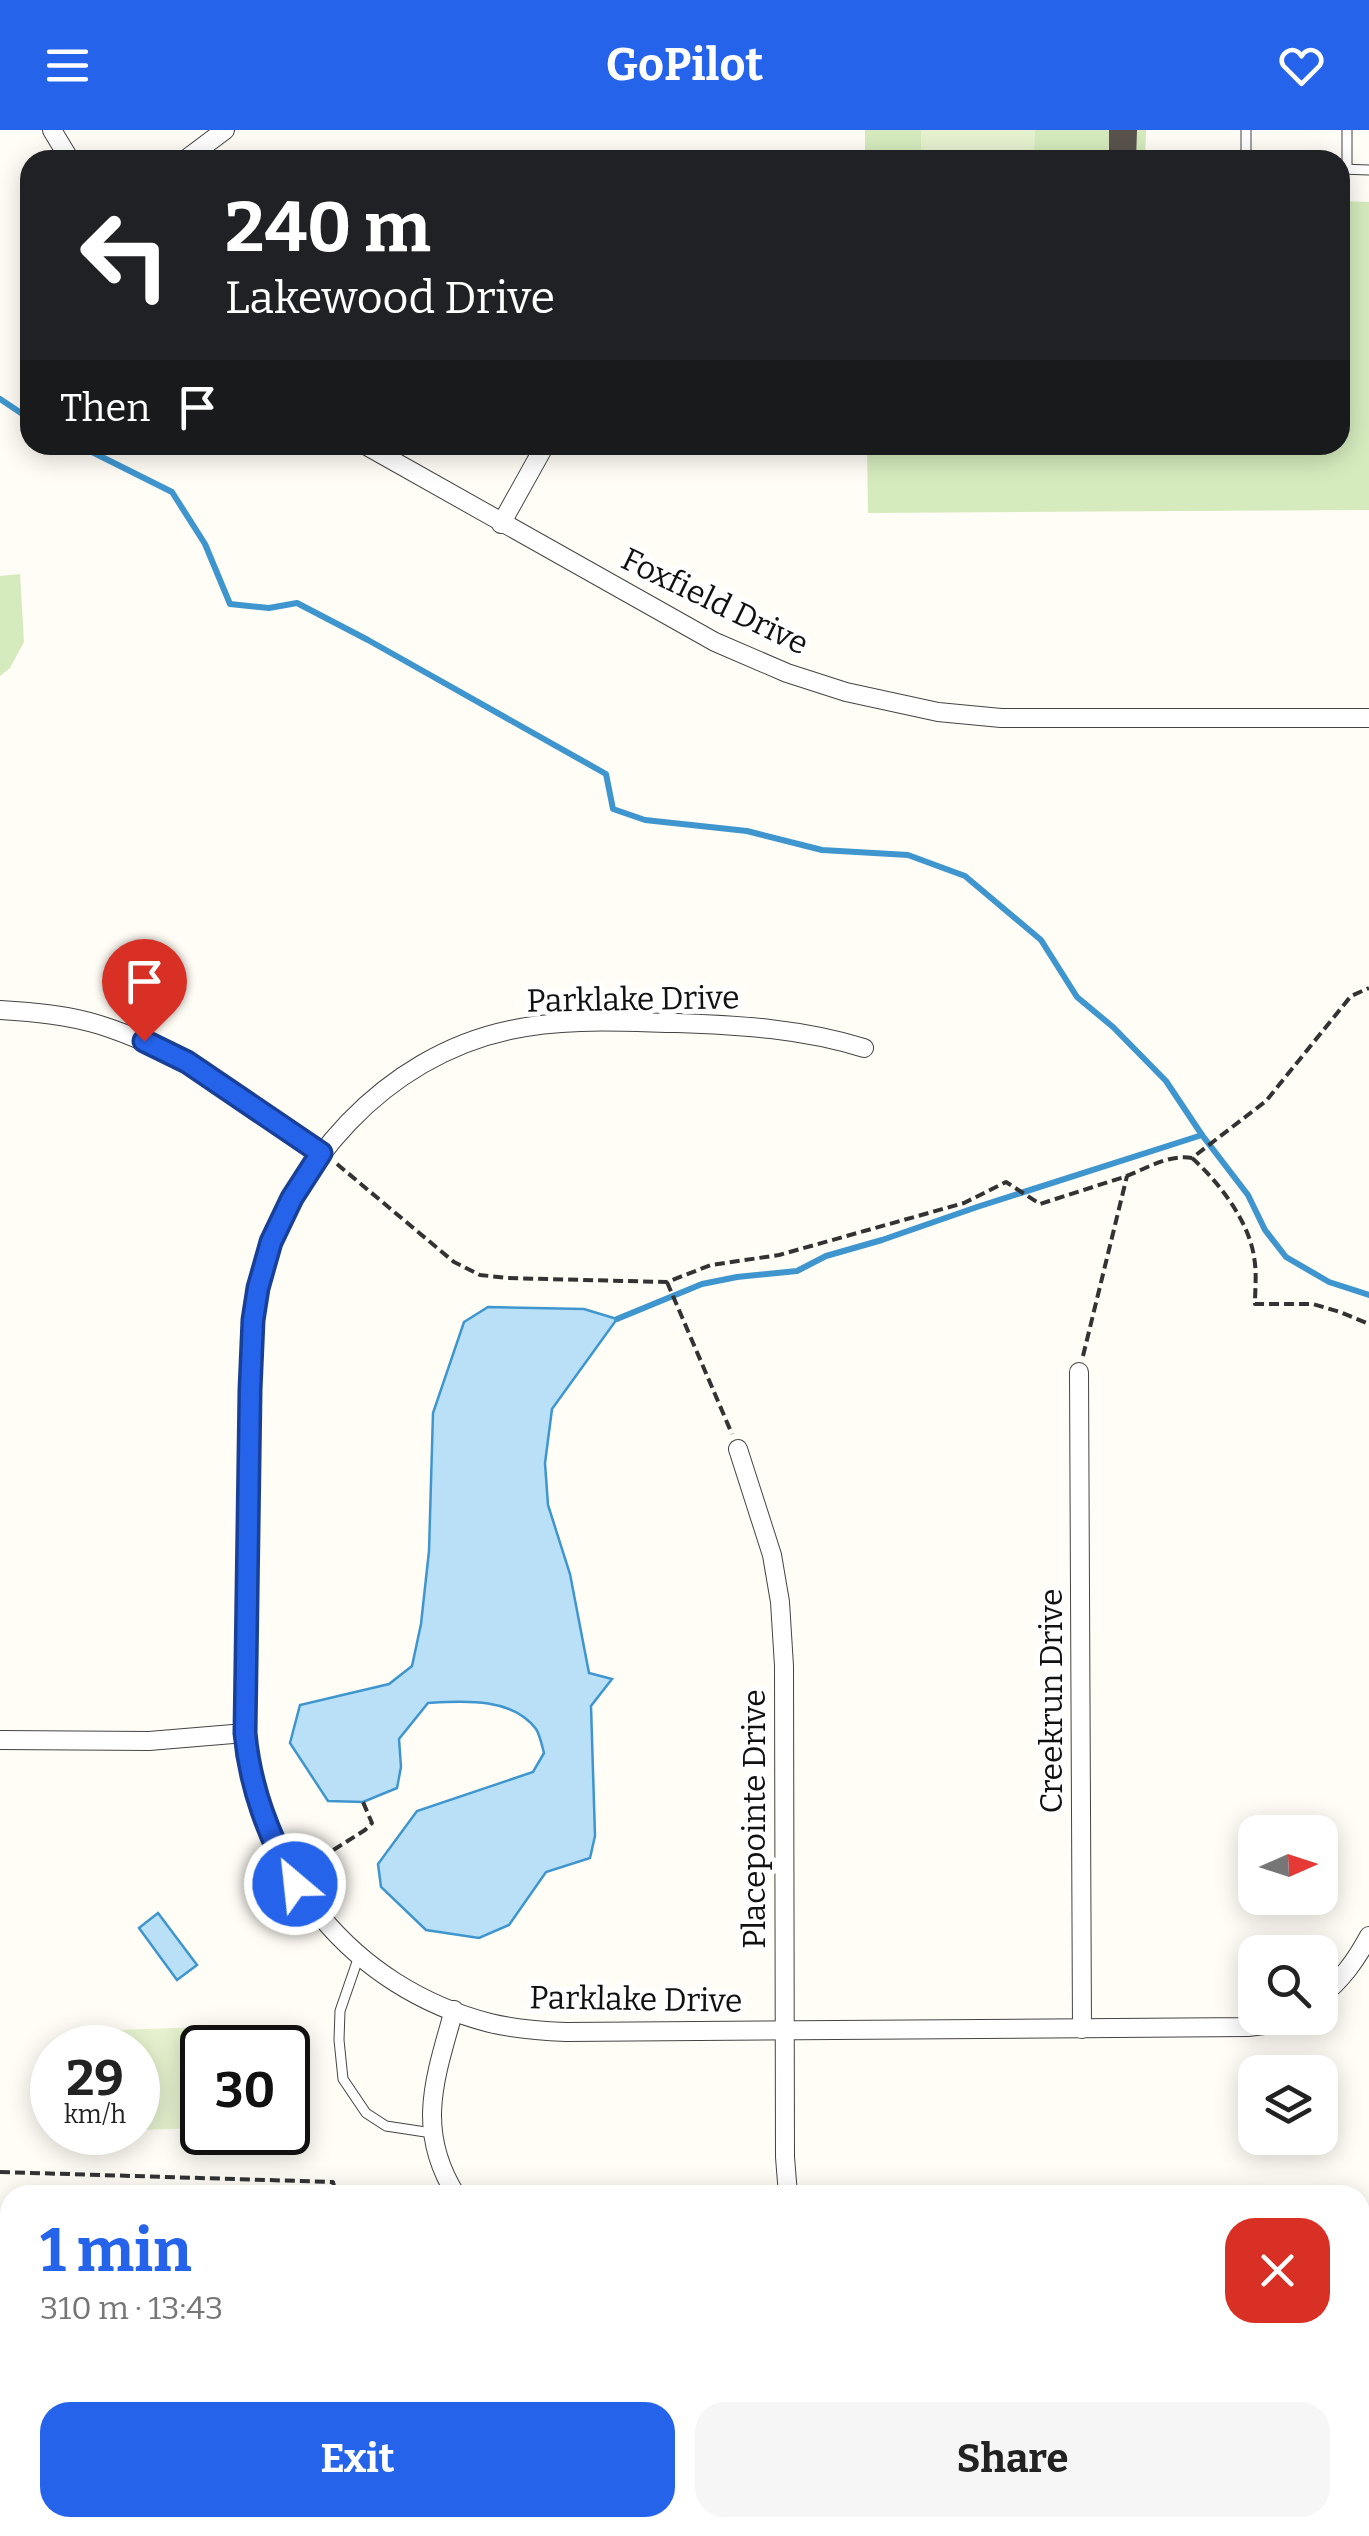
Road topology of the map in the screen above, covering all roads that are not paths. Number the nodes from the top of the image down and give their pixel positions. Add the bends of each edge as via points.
1 (225, 130) edge
2 (198, 150) edge
3 (382, 455) edge
4 (539, 455) edge
5 (501, 524) junction
6 (1369, 718) edge
7 (0, 1010) edge
8 (864, 1048) dead end
9 (321, 1153) junction
10 (1079, 1372) road end
11 (738, 1449) road end
12 (245, 1733) junction
13 (0, 1740) edge
14 (1369, 1936) edge
15 (359, 1956) junction
16 (1338, 1982) edge
17 (454, 2010) junction
18 (1238, 2027) edge
19 (1082, 2030) junction
20 (784, 2031) junction
21 (432, 2134) junction
22 (451, 2185) edge
23 (787, 2185) edge

1 - 2 street
3 - 5 street, Foxfield Drive
4 - 5 street
5 - 6 street, Foxfield Drive via 715,642 786,674 892,703 1000,718
7 - 9 street via 85,1022 144,1041 187,1062
8 - 9 street, Parklake Drive via 802,1032 722,1025 563,1022 516,1029 426,1062 385,1089
9 - 12 street, Parklake Drive via 271,1242 253,1320
10 - 19 street, Creekrun Drive
11 - 20 street, Placepointe Drive via 769,1539 780,1602
12 - 13 street via 150,1741
12 - 15 street, Parklake Drive via 256,1796 273,1841 324,1922
14 - 16 street
15 - 17 street, Parklake Drive
15 - 21 lane via 340,2012 344,2079 366,2113 386,2126
17 - 20 street, Parklake Drive via 518,2029
17 - 21 street via 434,2084
18 - 19 street, Parklake Drive
19 - 20 street, Parklake Drive
20 - 23 street, Placepointe Drive
21 - 22 street

